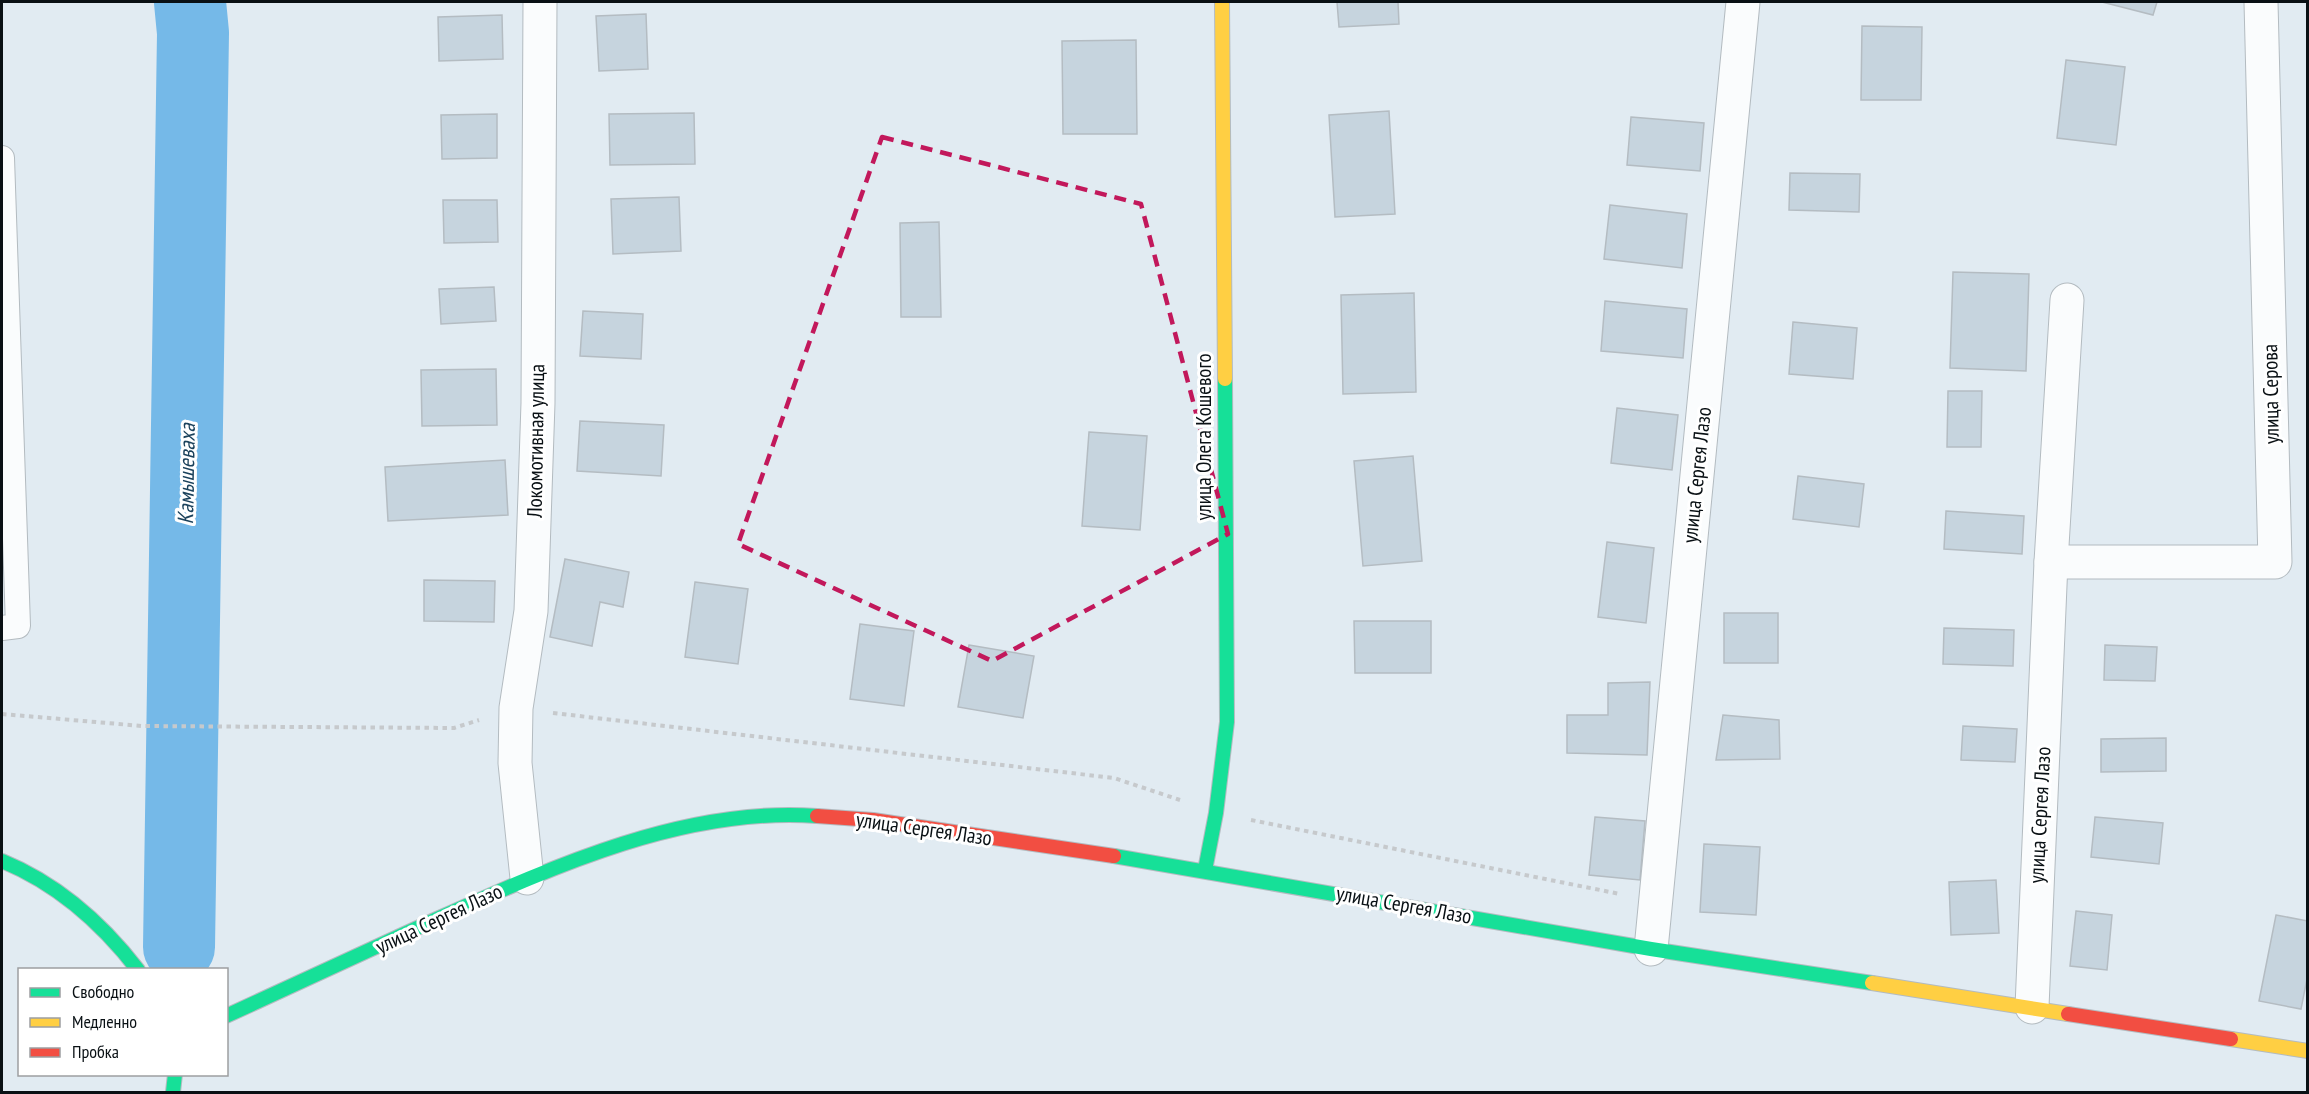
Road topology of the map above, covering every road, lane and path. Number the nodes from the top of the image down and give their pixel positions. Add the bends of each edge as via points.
1 (540, 2) edge
2 (1222, 2) edge
3 (1743, 2) edge
4 (2261, 2) edge
5 (2, 158) edge
6 (2067, 300) dead end
7 (2051, 562) junction
8 (2, 628) edge
9 (516, 708) junction
10 (2, 714) edge
11 (1216, 813) junction
12 (2, 861) edge
13 (1205, 870) junction
14 (527, 878) junction
15 (1656, 902) junction
16 (1651, 949) junction
17 (137, 968) edge
18 (2031, 1008) junction
19 (228, 1015) edge
20 (2307, 1051) edge
21 (175, 1076) edge
22 (173, 1092) edge

1 - 9 street, Локомотивная улица via 538,403 531,611
2 - 11 street, улица Олега Кошевого via 1227,722
3 - 15 street, улица Сергея Лазо
4 - 7 street, улица Серова via 2275,562
5 - 8 lane via 18,626
6 - 7 street, улица Сергея Лазо
7 - 18 street, улица Сергея Лазо
9 - 10 path via 454,728 142,726
9 - 11 path via 1114,778
9 - 14 street, Локомотивная улица via 515,763
11 - 13 street, улица Олега Кошевого
11 - 15 path
12 - 17 street via 69,897 123,948
13 - 14 street, улица Сергея Лазо via 873,820 793,814 695,825 609,847
13 - 16 street, улица Сергея Лазо
14 - 19 street, улица Сергея Лазо
15 - 16 street, улица Сергея Лазо
16 - 18 street, улица Сергея Лазо
18 - 20 street, улица Сергея Лазо
21 - 22 street

